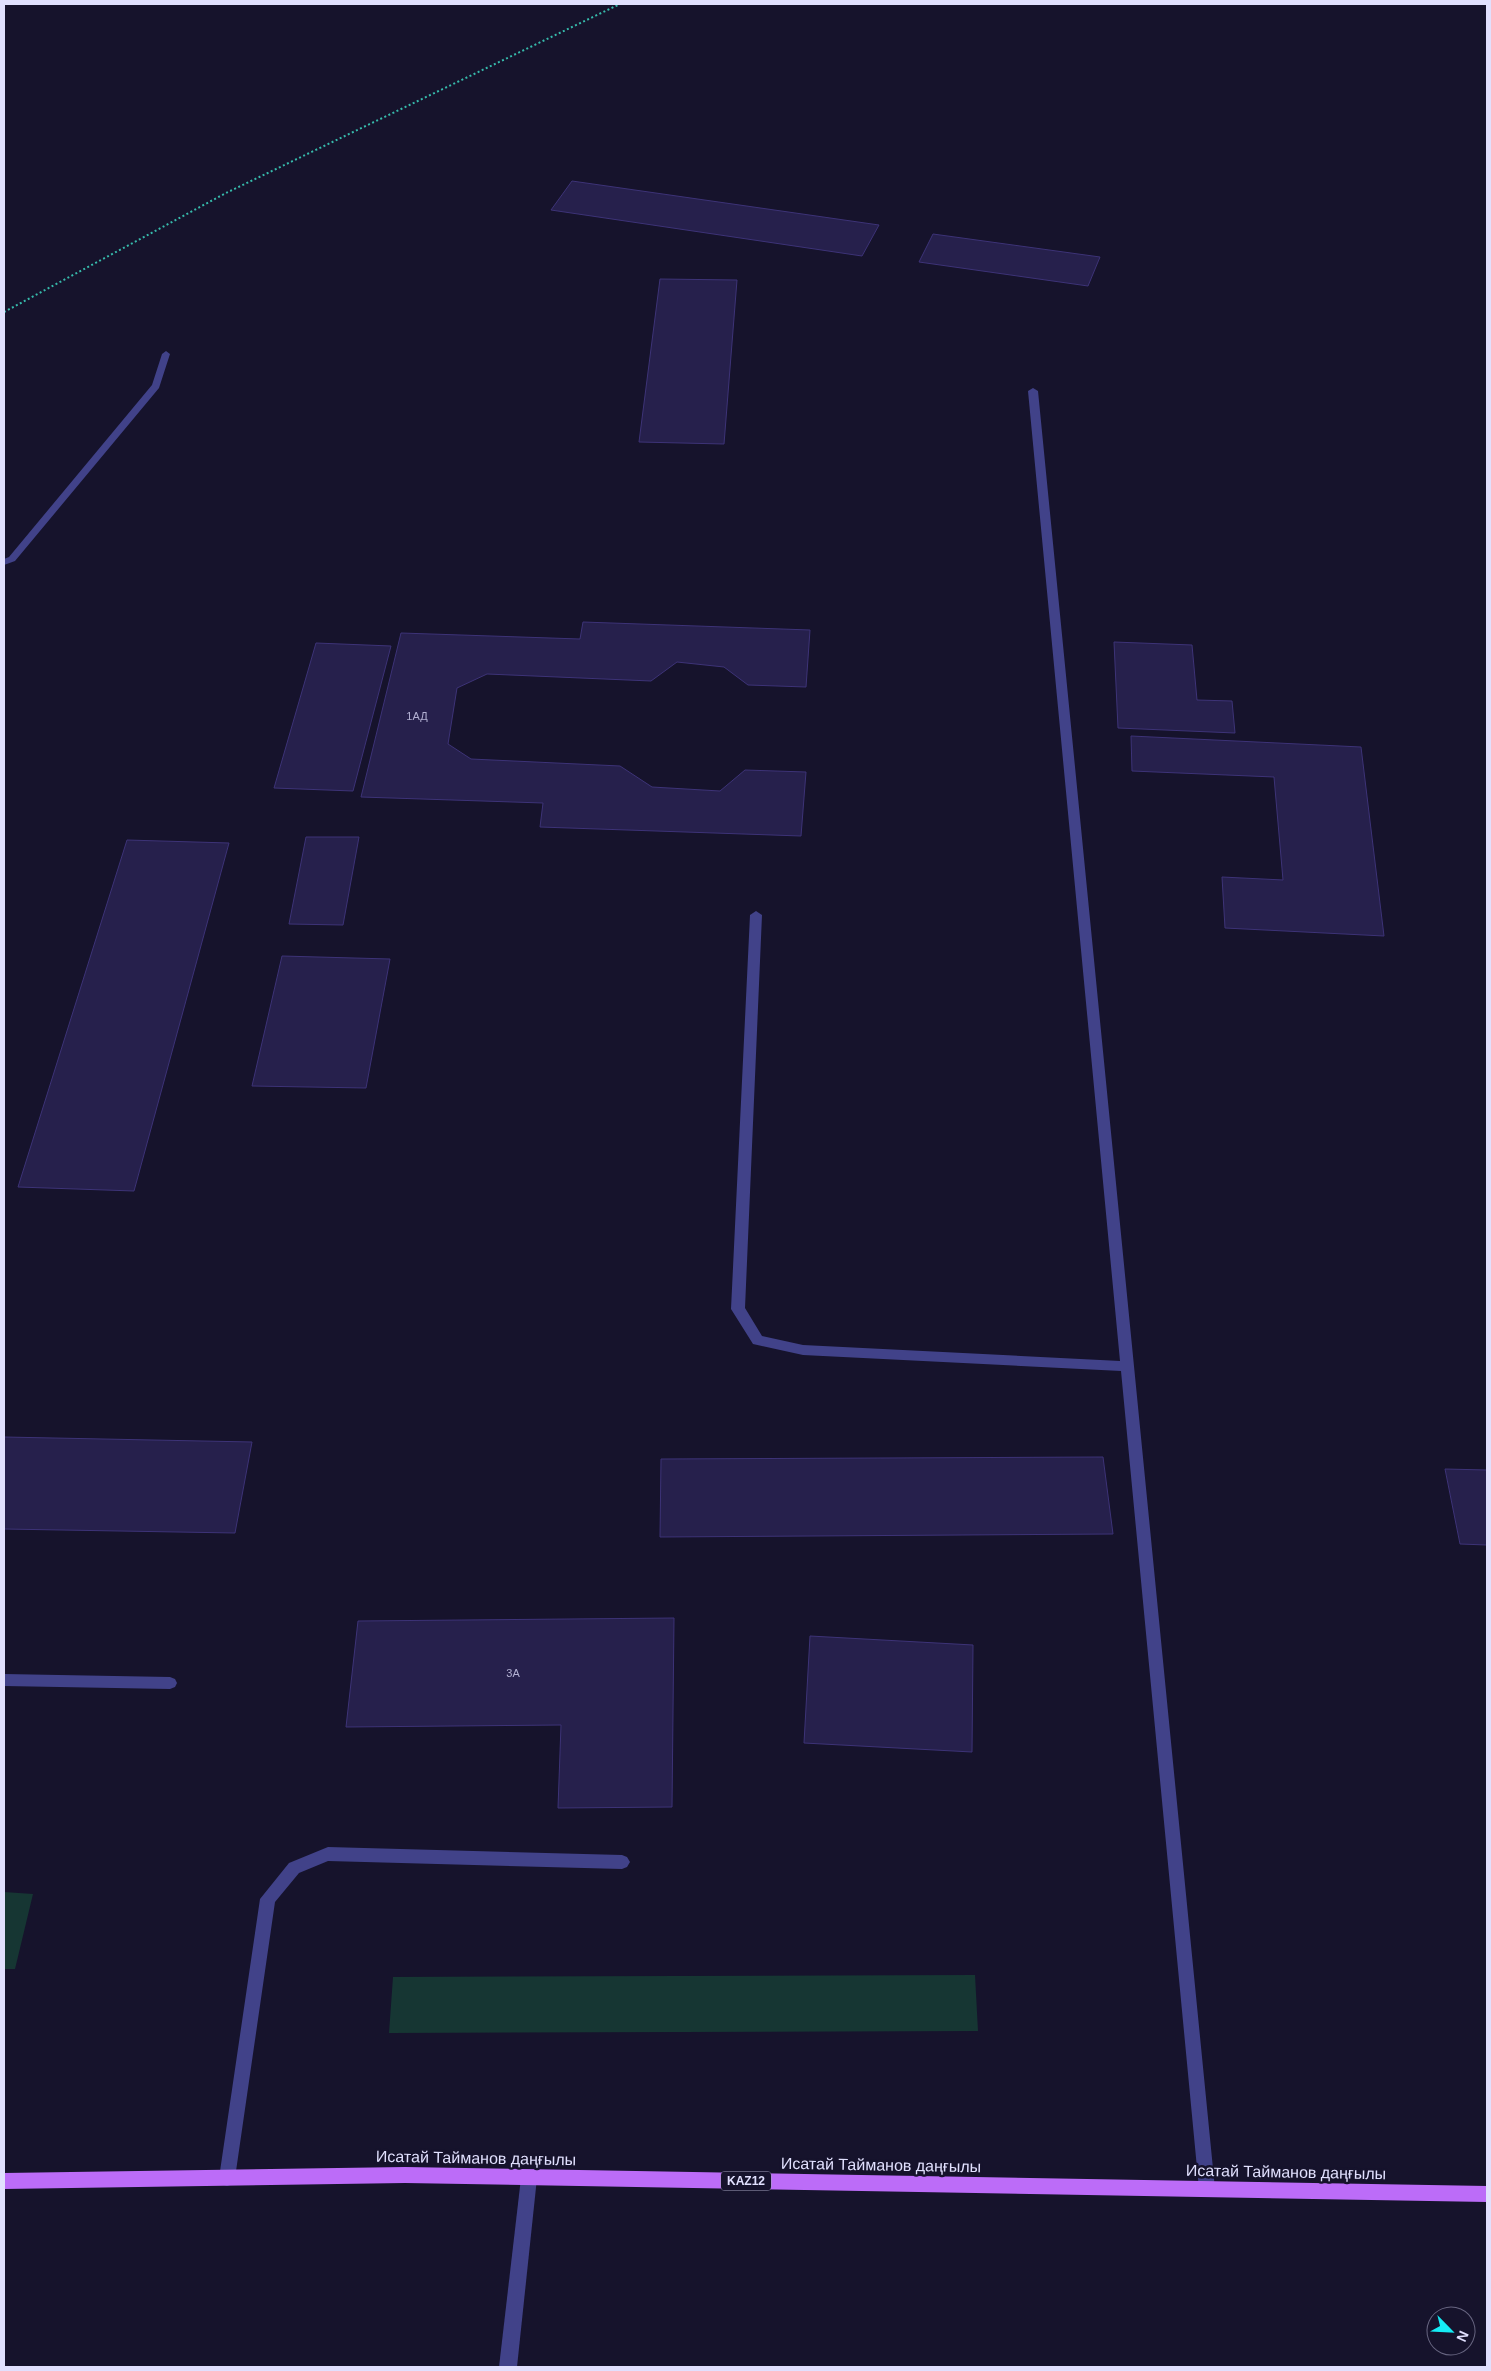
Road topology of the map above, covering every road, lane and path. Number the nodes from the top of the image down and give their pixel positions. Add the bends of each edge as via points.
1 (620, 4) edge
2 (4, 312) edge
3 (166, 354) dead end
4 (1033, 391) dead end
5 (4, 562) edge
6 (756, 915) dead end
7 (1126, 1366) junction
8 (4, 1680) edge
9 (170, 1684) dead end
10 (622, 1862) dead end
11 (227, 2178) junction
12 (529, 2178) junction
13 (4, 2181) edge
14 (1207, 2189) junction
15 (1487, 2194) edge
16 (508, 2367) edge

1 - 2 path via 226,193
3 - 5 street via 156,386 12,559
4 - 7 street
6 - 7 street via 738,1309 758,1340 803,1350
7 - 14 street
8 - 9 street
10 - 11 street via 328,1854 294,1868 268,1899
11 - 12 main road, Исатай Тайманов даңғылы / KAZ12 via 405,2175
11 - 13 main road, Исатай Тайманов даңғылы / KAZ12
12 - 14 main road, Исатай Тайманов даңғылы / KAZ12
12 - 16 street
14 - 15 main road, Исатай Тайманов даңғылы / KAZ12

